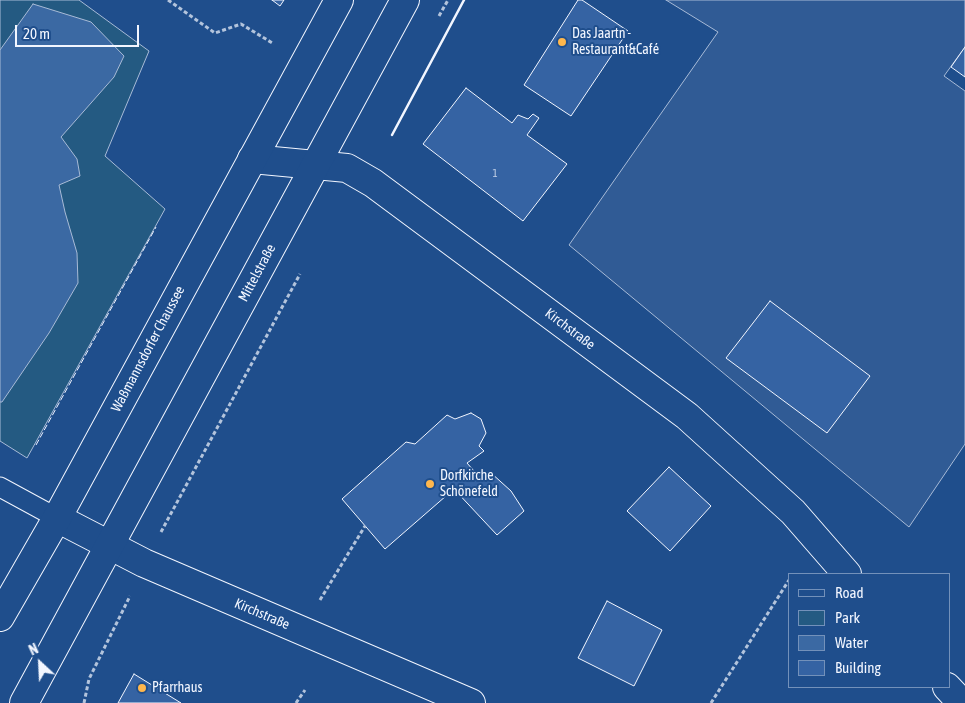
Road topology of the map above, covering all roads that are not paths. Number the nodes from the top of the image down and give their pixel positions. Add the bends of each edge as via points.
1 (339, 0) edge
2 (405, 0) edge
3 (252, 158) junction
4 (315, 164) junction
5 (0, 487) edge
6 (57, 518) junction
7 (109, 546) junction
8 (847, 573) edge
9 (0, 617) edge
10 (948, 688) edge
11 (24, 703) edge
12 (472, 703) edge
13 (962, 703) edge

1 - 3 main road, Waßmannsdorfer Chaussee
2 - 4 main road, Mittelstraße
3 - 4 main road, Kirchstraße
3 - 6 main road, Waßmannsdorfer Chaussee
4 - 7 main road, Mittelstraße
4 - 8 main road, Kirchstraße via 347,168 373,183 687,416 787,507
5 - 6 lane
6 - 7 main road, Kirchstraße
6 - 9 main road, Waßmannsdorfer Chaussee
7 - 11 main road
7 - 12 main road, Kirchstraße
10 - 13 main road

